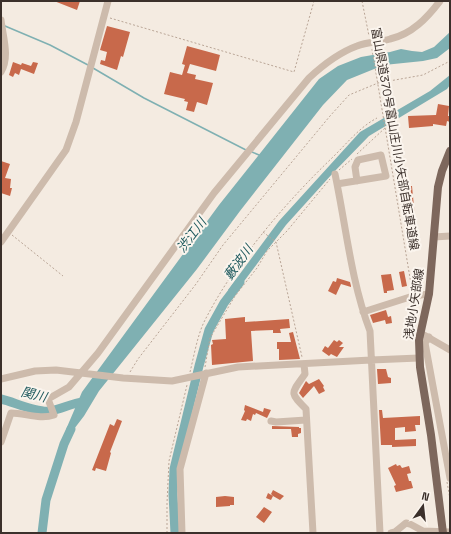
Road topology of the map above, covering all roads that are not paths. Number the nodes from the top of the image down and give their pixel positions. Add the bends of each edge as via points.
1 (108, 1) edge
2 (440, 1) edge
3 (1, 20) edge
4 (1, 72) edge
5 (450, 150) edge
6 (335, 174) road end
7 (357, 181) junction
8 (337, 184) junction
9 (1, 226) edge
10 (8, 232) junction
11 (450, 236) edge
12 (434, 237) junction
13 (1, 242) edge
14 (429, 294) junction
15 (362, 312) junction
16 (421, 333) junction
17 (429, 337) junction
18 (450, 350) edge
19 (419, 358) junction
20 (371, 360) junction
21 (304, 364) junction
22 (83, 373) junction
23 (204, 373) junction
24 (1, 379) edge
25 (306, 420) junction
26 (271, 421) dead end
27 (1, 442) edge
28 (450, 478) edge
29 (445, 532) edge
30 (182, 533) edge
31 (313, 533) edge
32 (380, 533) edge
33 (391, 533) edge

1 - 10 street via 76,122 66,150
2 - 22 street via 427,18 409,32 372,46 359,45 339,54 309,78 214,193
3 - 4 street via 6,57
5 - 12 main road, 浅地小矢部線 via 438,187
6 - 8 street
7 - 7 street via 386,176 382,155 358,160 355,167
7 - 8 street
8 - 15 street
9 - 10 street
10 - 13 street
11 - 12 street
12 - 14 main road, 浅地小矢部線
14 - 15 street via 413,296
14 - 16 main road, 浅地小矢部線
15 - 20 street via 370,331
16 - 17 street
16 - 19 main road, 浅地小矢部線
17 - 18 street
17 - 28 street via 425,343
19 - 20 street
19 - 29 main road, 浅地小矢部線
20 - 21 street
20 - 32 street
21 - 23 street via 238,367
21 - 25 street via 305,374 293,396 306,409
22 - 23 street via 172,381
22 - 24 street via 35,371
22 - 27 street via 70,387 48,399 54,415 40,417 10,413
23 - 30 street via 180,469
25 - 26 street
25 - 31 street
29 - 33 street via 423,531 406,523

